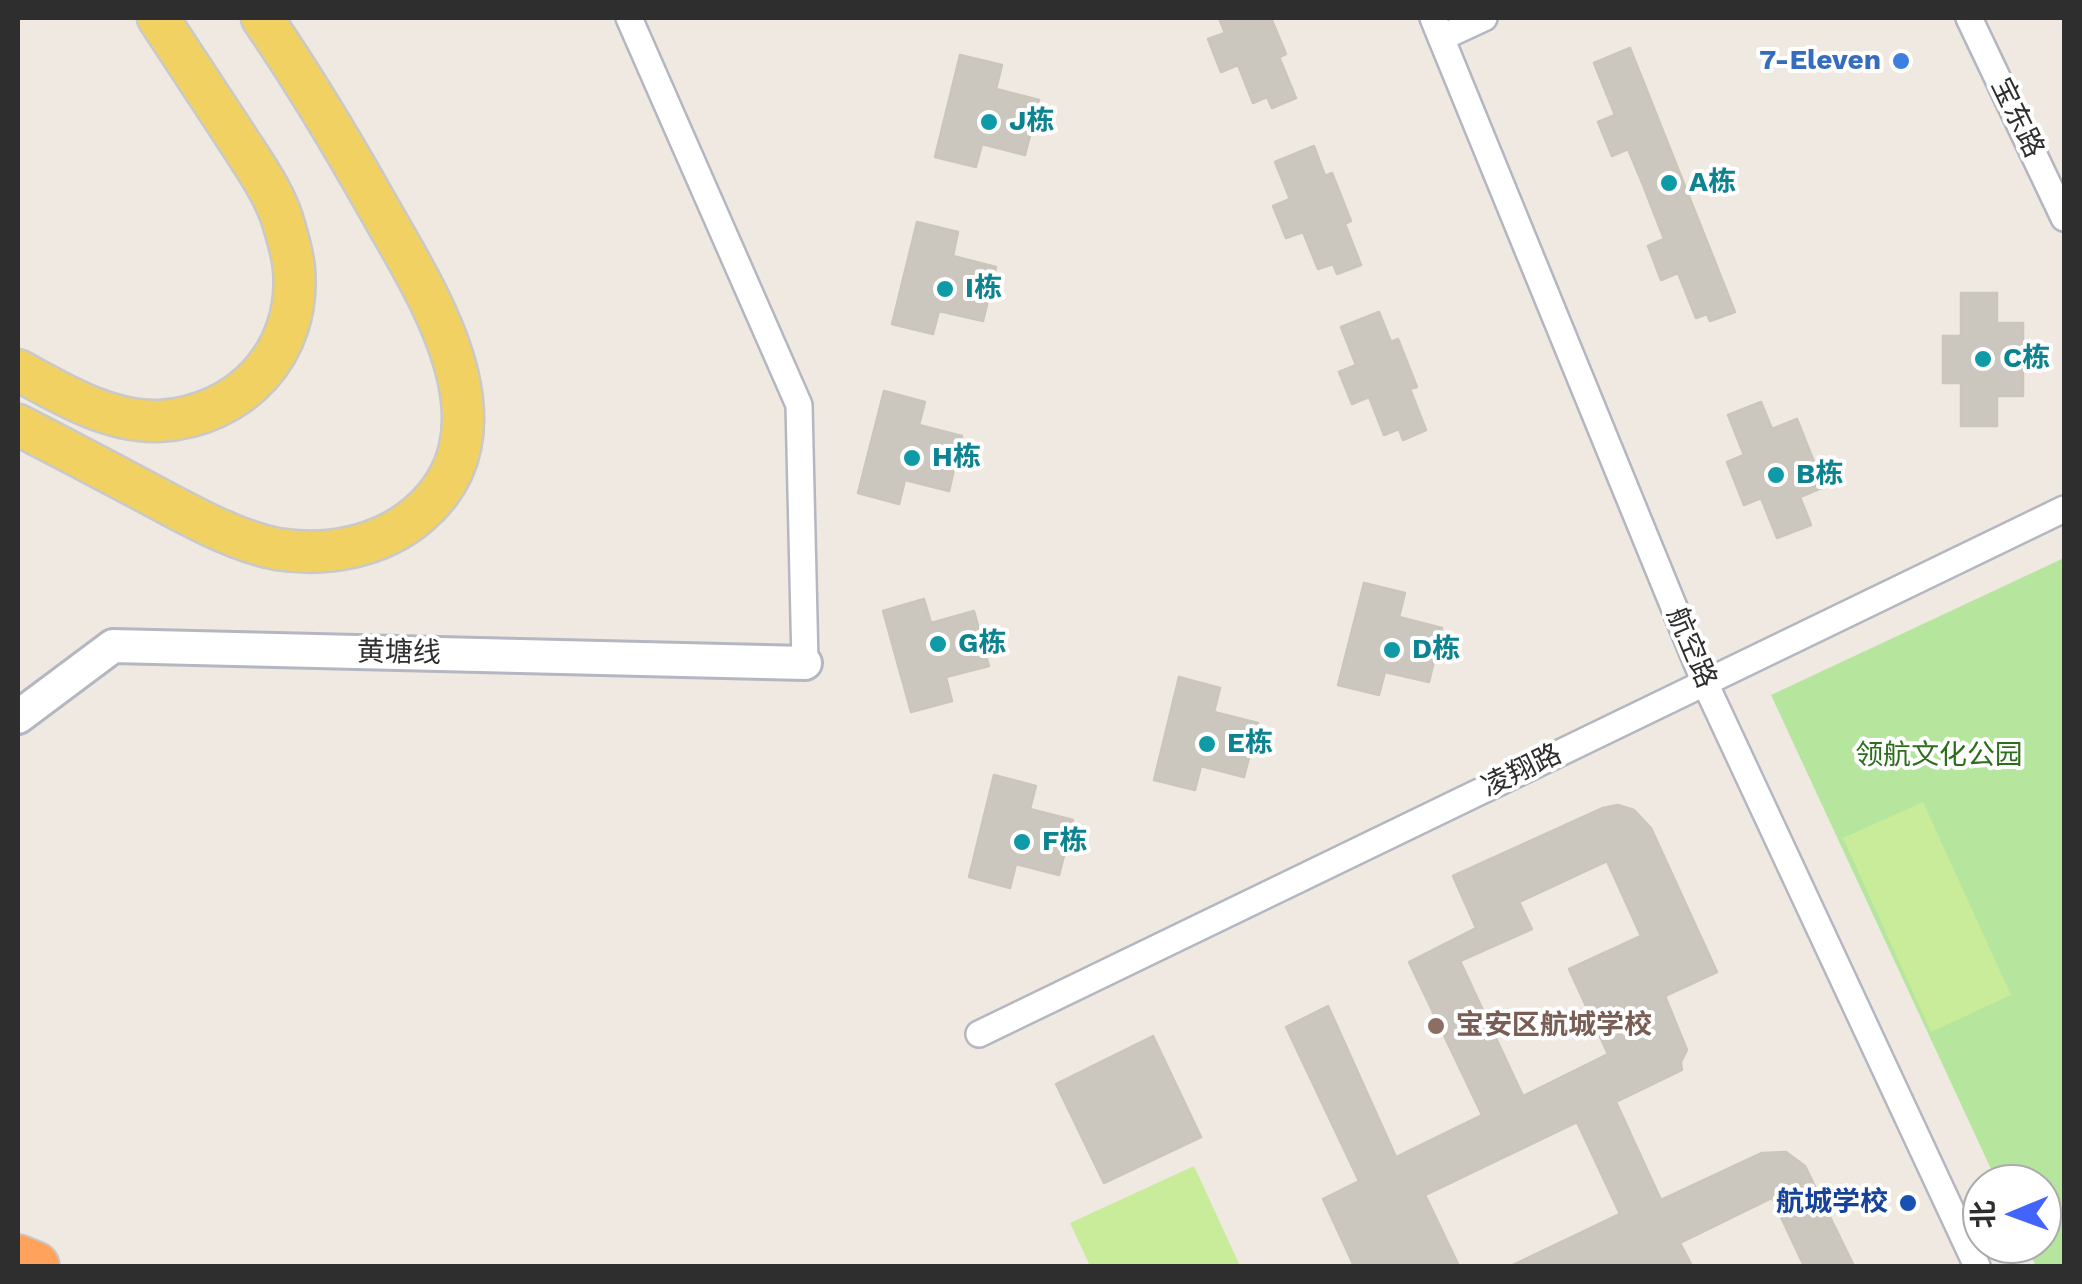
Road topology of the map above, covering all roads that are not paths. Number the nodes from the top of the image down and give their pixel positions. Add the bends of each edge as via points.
1 (158, 18) edge
2 (262, 18) edge
3 (628, 18) edge
4 (1484, 18) edge
5 (1969, 18) edge
6 (1437, 28) edge
7 (2064, 218) edge
8 (18, 370) edge
9 (18, 425) edge
10 (2064, 509) edge
11 (805, 663) joint
12 (1705, 683) junction
13 (18, 718) edge
14 (979, 1034) dead end
15 (18, 1259) edge
16 (35, 1266) edge
17 (1977, 1266) edge

1 - 8 main road via 283,220 294,269 279,353 229,400 158,421 76,402
2 - 9 main road via 438,314 456,364 462,410 458,454 438,497 405,526 361,546 275,548 184,512
3 - 11 street via 799,404
4 - 6 street
5 - 7 street, 宝东路
6 - 12 street, 航空路
10 - 12 street, 凌翔路
11 - 13 street, 黄塘线 via 113,646
12 - 14 street, 凌翔路
12 - 17 street, 航空路
15 - 16 highway

